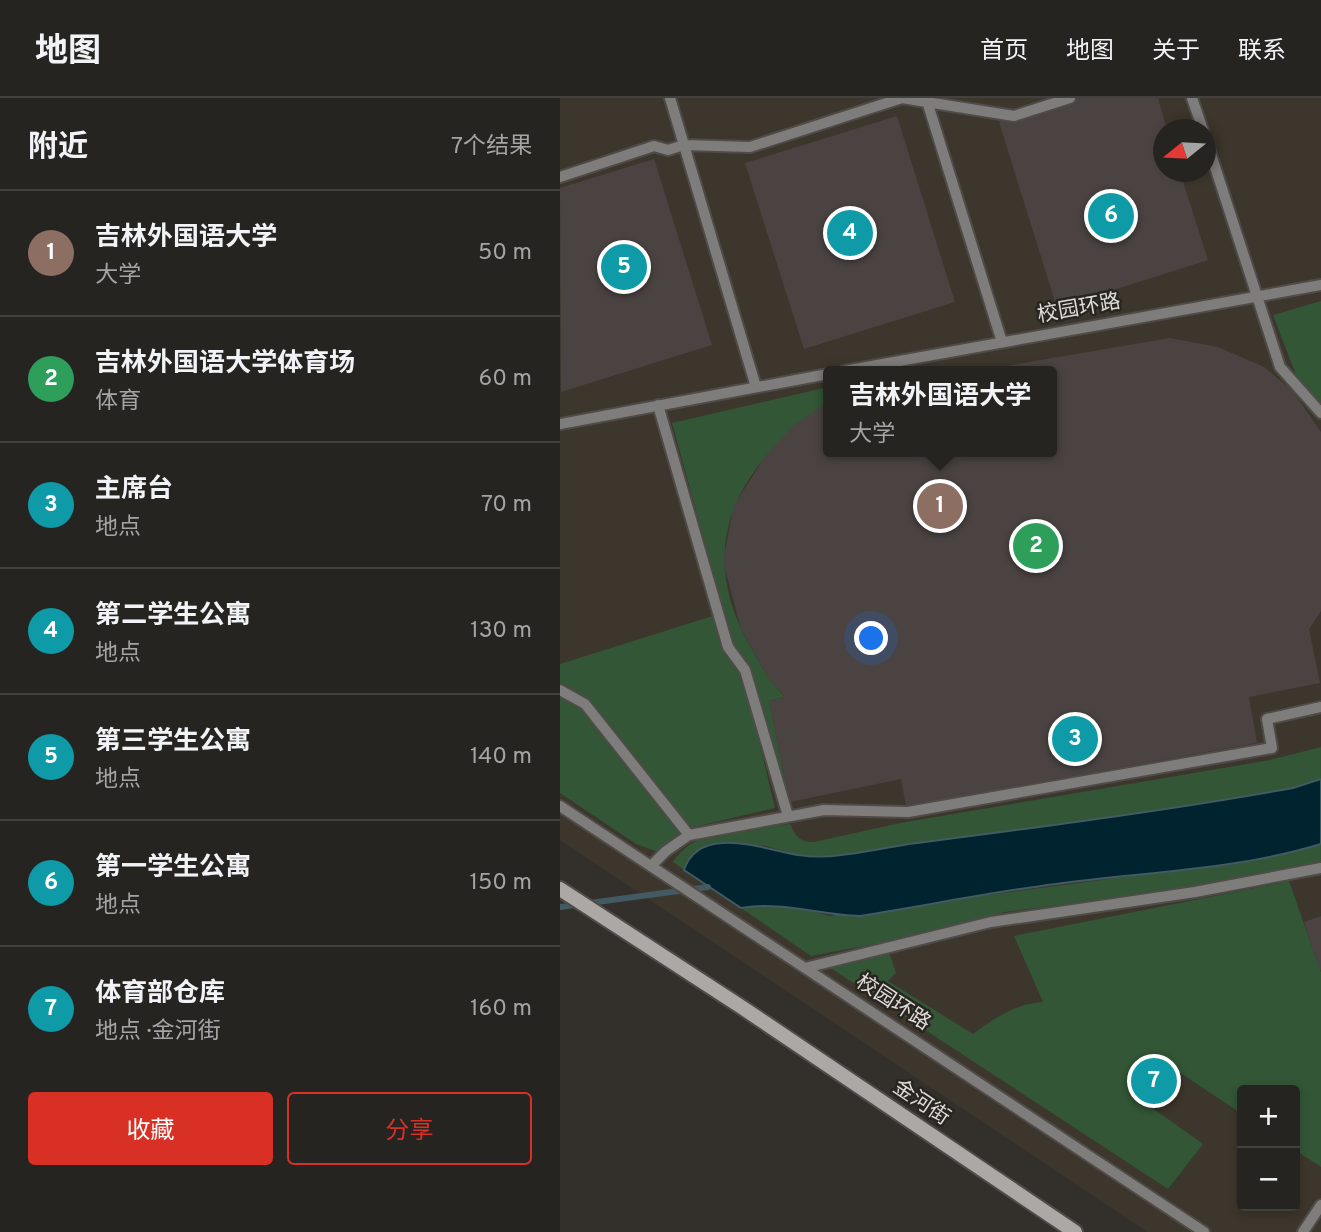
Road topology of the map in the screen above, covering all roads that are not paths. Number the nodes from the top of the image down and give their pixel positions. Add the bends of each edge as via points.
1 (670, 98) edge
2 (1070, 98) edge
3 (1192, 98) edge
4 (927, 100) edge
5 (1199, 119) edge
6 (684, 145) junction
7 (1216, 170) edge
8 (560, 177) edge
9 (1321, 285) edge
10 (1256, 296) junction
11 (1002, 342) junction
12 (871, 366) edge
13 (823, 375) edge
14 (756, 387) junction
15 (658, 405) junction
16 (1321, 413) edge
17 (560, 424) edge
18 (560, 690) edge
19 (1321, 707) edge
20 (560, 806) edge
21 (788, 816) junction
22 (689, 835) junction
23 (651, 866) junction
24 (1321, 868) edge
25 (560, 890) edge
26 (805, 968) junction
27 (1321, 1205) edge
28 (1074, 1232) edge
29 (1204, 1232) edge
30 (1303, 1232) edge

1 - 6 lane
2 - 4 lane via 1014,116
3 - 5 lane
4 - 6 lane via 902,99 750,147
4 - 11 lane
6 - 8 lane via 668,150 654,146
6 - 14 lane
7 - 10 lane
9 - 10 lane, 校园环路
10 - 11 lane, 校园环路
10 - 16 lane via 1280,367
11 - 12 lane, 校园环路
13 - 14 lane
14 - 15 lane
15 - 17 lane
15 - 21 lane via 728,647 745,670
18 - 22 lane via 585,704
19 - 21 lane via 1267,719 1272,748 908,812 824,810
20 - 23 lane, 校园环路
21 - 22 lane
22 - 23 lane
23 - 26 lane, 校园环路
24 - 26 lane via 991,922
25 - 28 street, 金河街
26 - 29 lane, 校园环路
27 - 30 lane

